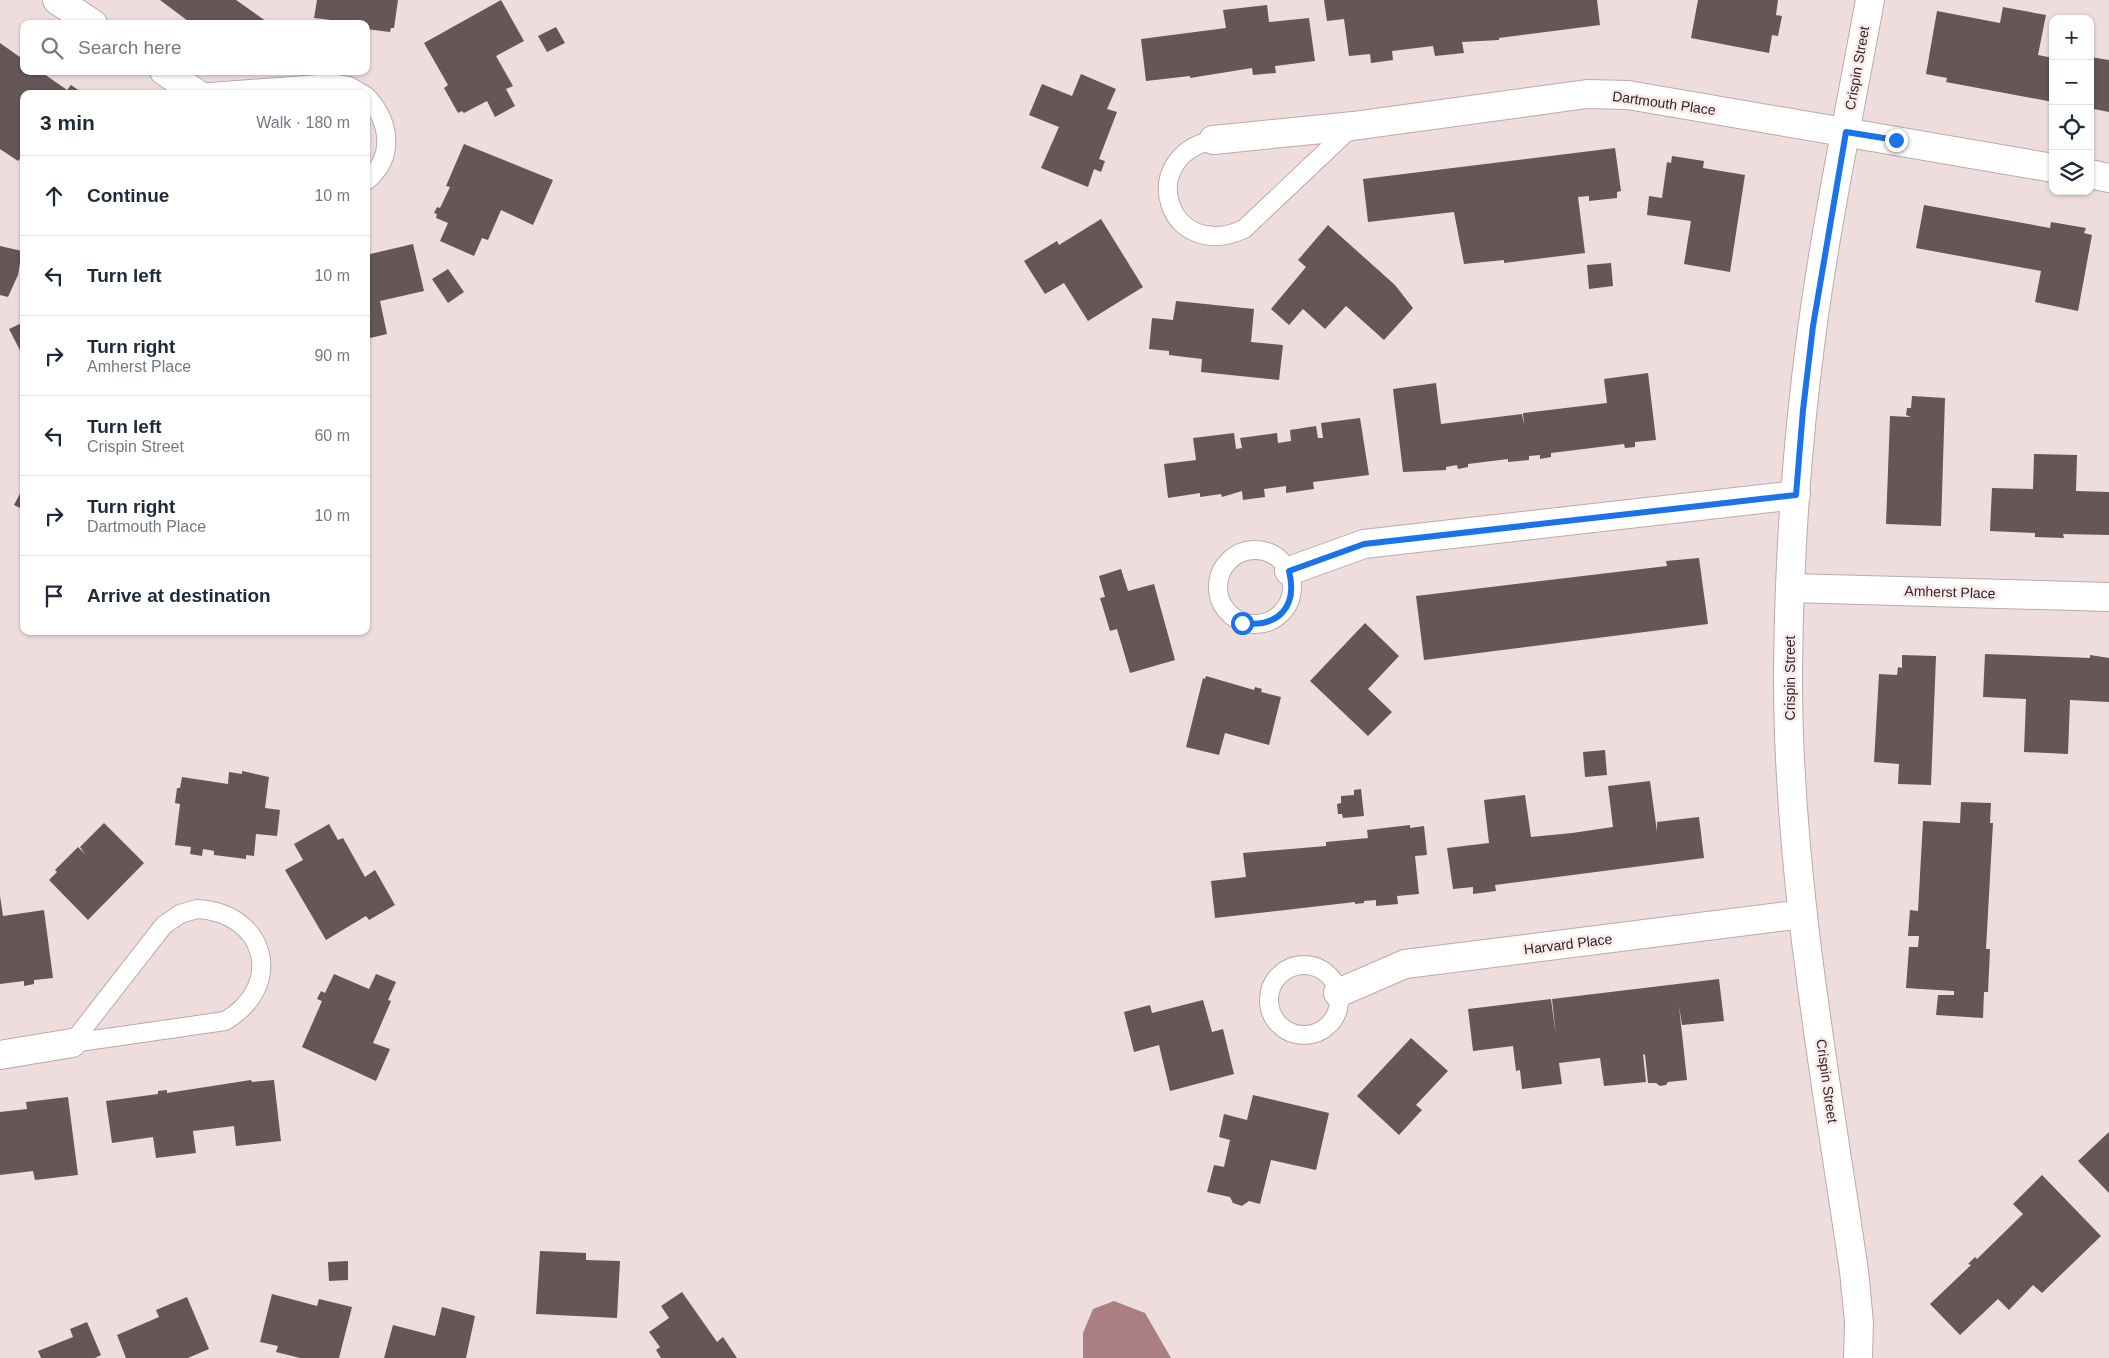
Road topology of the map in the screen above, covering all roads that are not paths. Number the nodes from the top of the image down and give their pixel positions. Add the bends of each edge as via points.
1 (57, 0) edge
2 (1870, 0) edge
3 (87, 20) edge
4 (170, 75) edge
5 (192, 90) edge
6 (238, 90) edge
7 (356, 90) edge
8 (370, 100) edge
9 (1353, 126) junction
10 (1846, 132) junction
11 (1212, 140) joint
12 (2049, 167) edge
13 (2094, 175) edge
14 (370, 178) edge
15 (2109, 178) edge
16 (1796, 495) junction
17 (1289, 571) junction
18 (1790, 588) junction
19 (2109, 597) edge
20 (1803, 914) junction
21 (1338, 993) junction
22 (72, 1043) junction
23 (0, 1055) edge
24 (1858, 1358) edge

1 - 3 street
2 - 10 street, Crispin Street
4 - 5 street
6 - 7 lane via 332,83
8 - 14 lane via 385,125 386,144 382,161
9 - 10 street, Dartmouth Place via 1587,94 1628,95
9 - 11 street, Dartmouth Place
9 - 11 lane via 1244,229 1214,238 1197,234 1183,225 1168,197 1168,181 1173,166 1183,152
10 - 12 street, Dartmouth Place
10 - 16 street, Crispin Street via 1813,326
13 - 15 street
16 - 17 street via 1364,544
16 - 18 street, Crispin Street
17 - 17 lane via 1268,551 1253,549 1239,553 1226,562 1219,574 1217,589 1221,603 1229,615 1242,623 1257,625 1271,622 1283,612 1290,600 1293,585
18 - 19 street, Amherst Place
18 - 20 street, Crispin Street via 1790,751
20 - 21 street, Harvard Place via 1405,964
20 - 24 street, Crispin Street via 1854,1271 1859,1322
21 - 21 lane via 1324,970 1297,965 1284,970 1274,980 1268,1007 1283,1030 1296,1035 1310,1035 1323,1030 1333,1020 1339,1007
22 - 22 lane via 164,925 180,914 216,910 247,929 257,945 261,972 253,998 241,1012 225,1021
22 - 23 street

